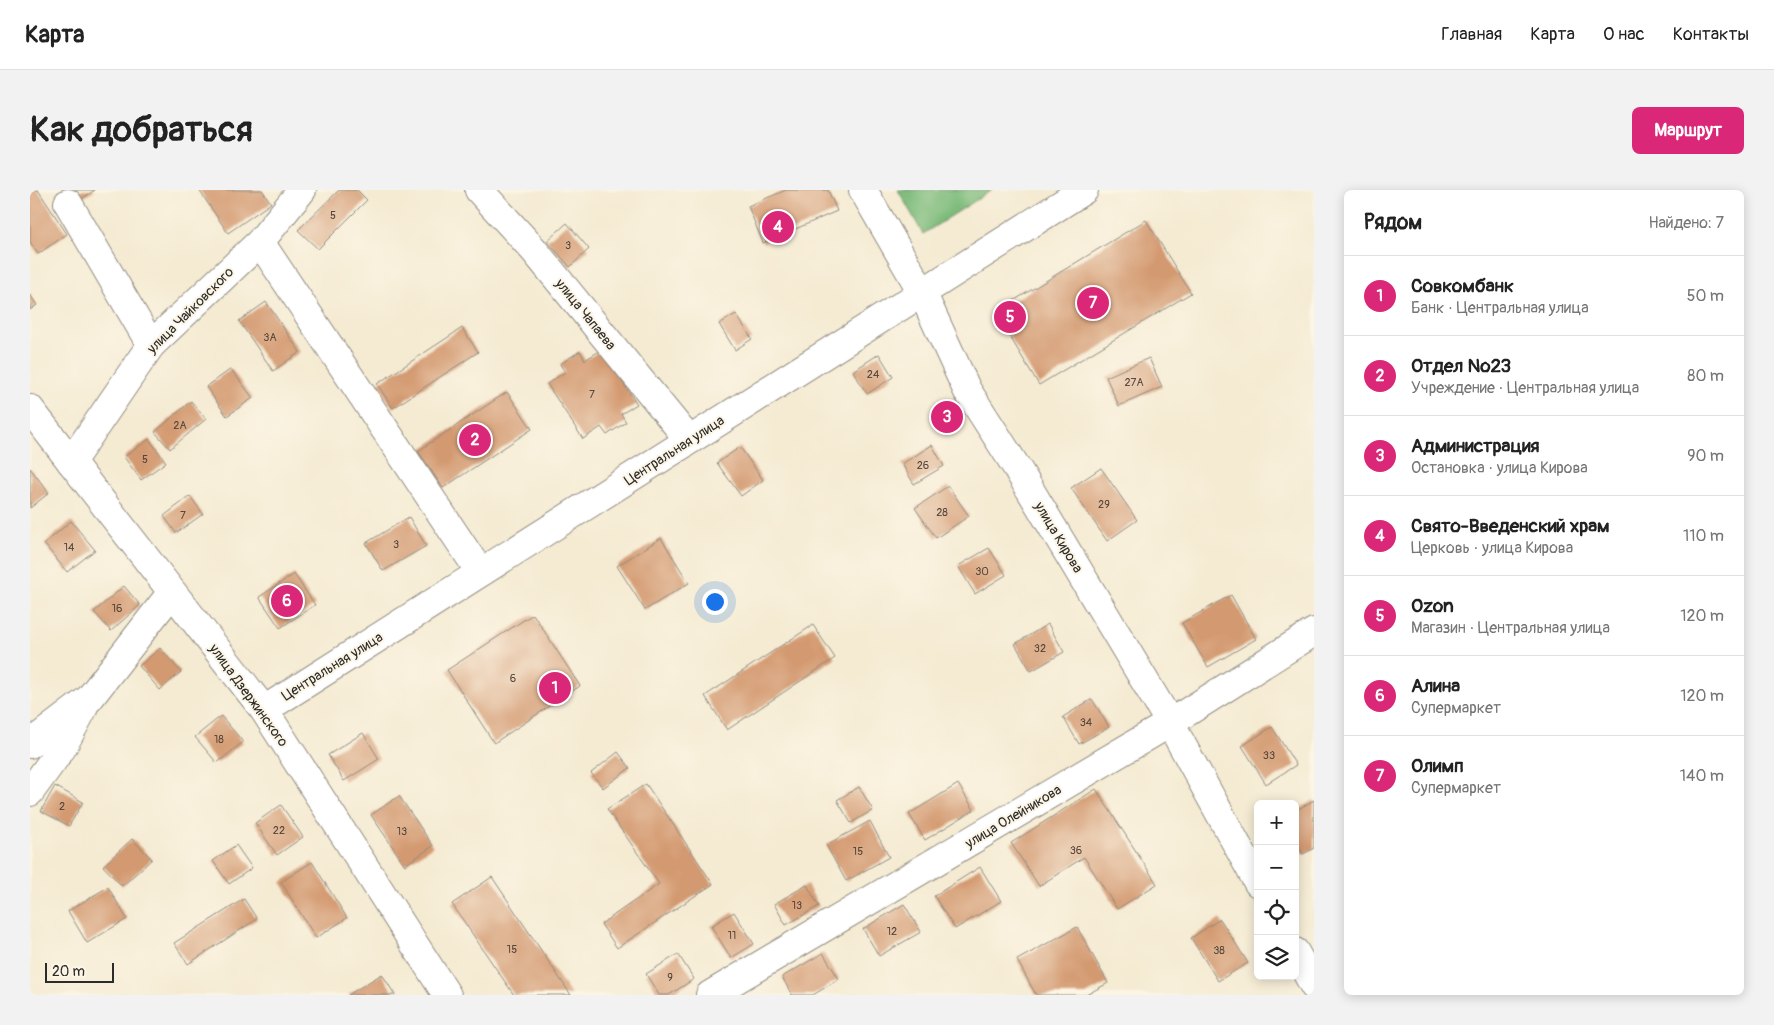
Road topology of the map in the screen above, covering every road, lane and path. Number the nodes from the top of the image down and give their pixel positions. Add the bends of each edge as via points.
1 (479, 190) edge
2 (862, 190) edge
3 (1084, 190) edge
4 (296, 192) edge
5 (68, 203) dead end
6 (260, 242) junction
7 (922, 292) junction
8 (151, 346) junction
9 (30, 409) edge
10 (690, 440) junction
11 (71, 462) junction
12 (480, 572) junction
13 (172, 592) junction
14 (1314, 632) edge
15 (89, 699) junction
16 (264, 710) junction
17 (1170, 723) junction
18 (30, 744) edge
19 (30, 792) edge
20 (1254, 876) edge
21 (1299, 959) edge
22 (1314, 986) edge
23 (447, 995) edge
24 (710, 995) edge

1 - 10 street, улица Чапаева via 533,249
2 - 7 street, улица Кирова
3 - 7 street, Центральная улица
4 - 6 street, улица Чайковского
5 - 8 street
6 - 8 street, улица Чайковского
6 - 12 street
7 - 10 street, Центральная улица
7 - 17 street, улица Кирова via 967,390
8 - 11 street, улица Чайковского
9 - 11 street, улица Дзержинского
10 - 12 street, Центральная улица
11 - 13 street, улица Дзержинского
12 - 16 street, Центральная улица
13 - 15 street
13 - 16 street, улица Дзержинского
14 - 17 street, улица Олейникова
15 - 18 street
15 - 19 street via 62,748
16 - 23 street, улица Дзержинского
17 - 20 street, улица Кирова
17 - 24 street, улица Олейникова
21 - 22 street

